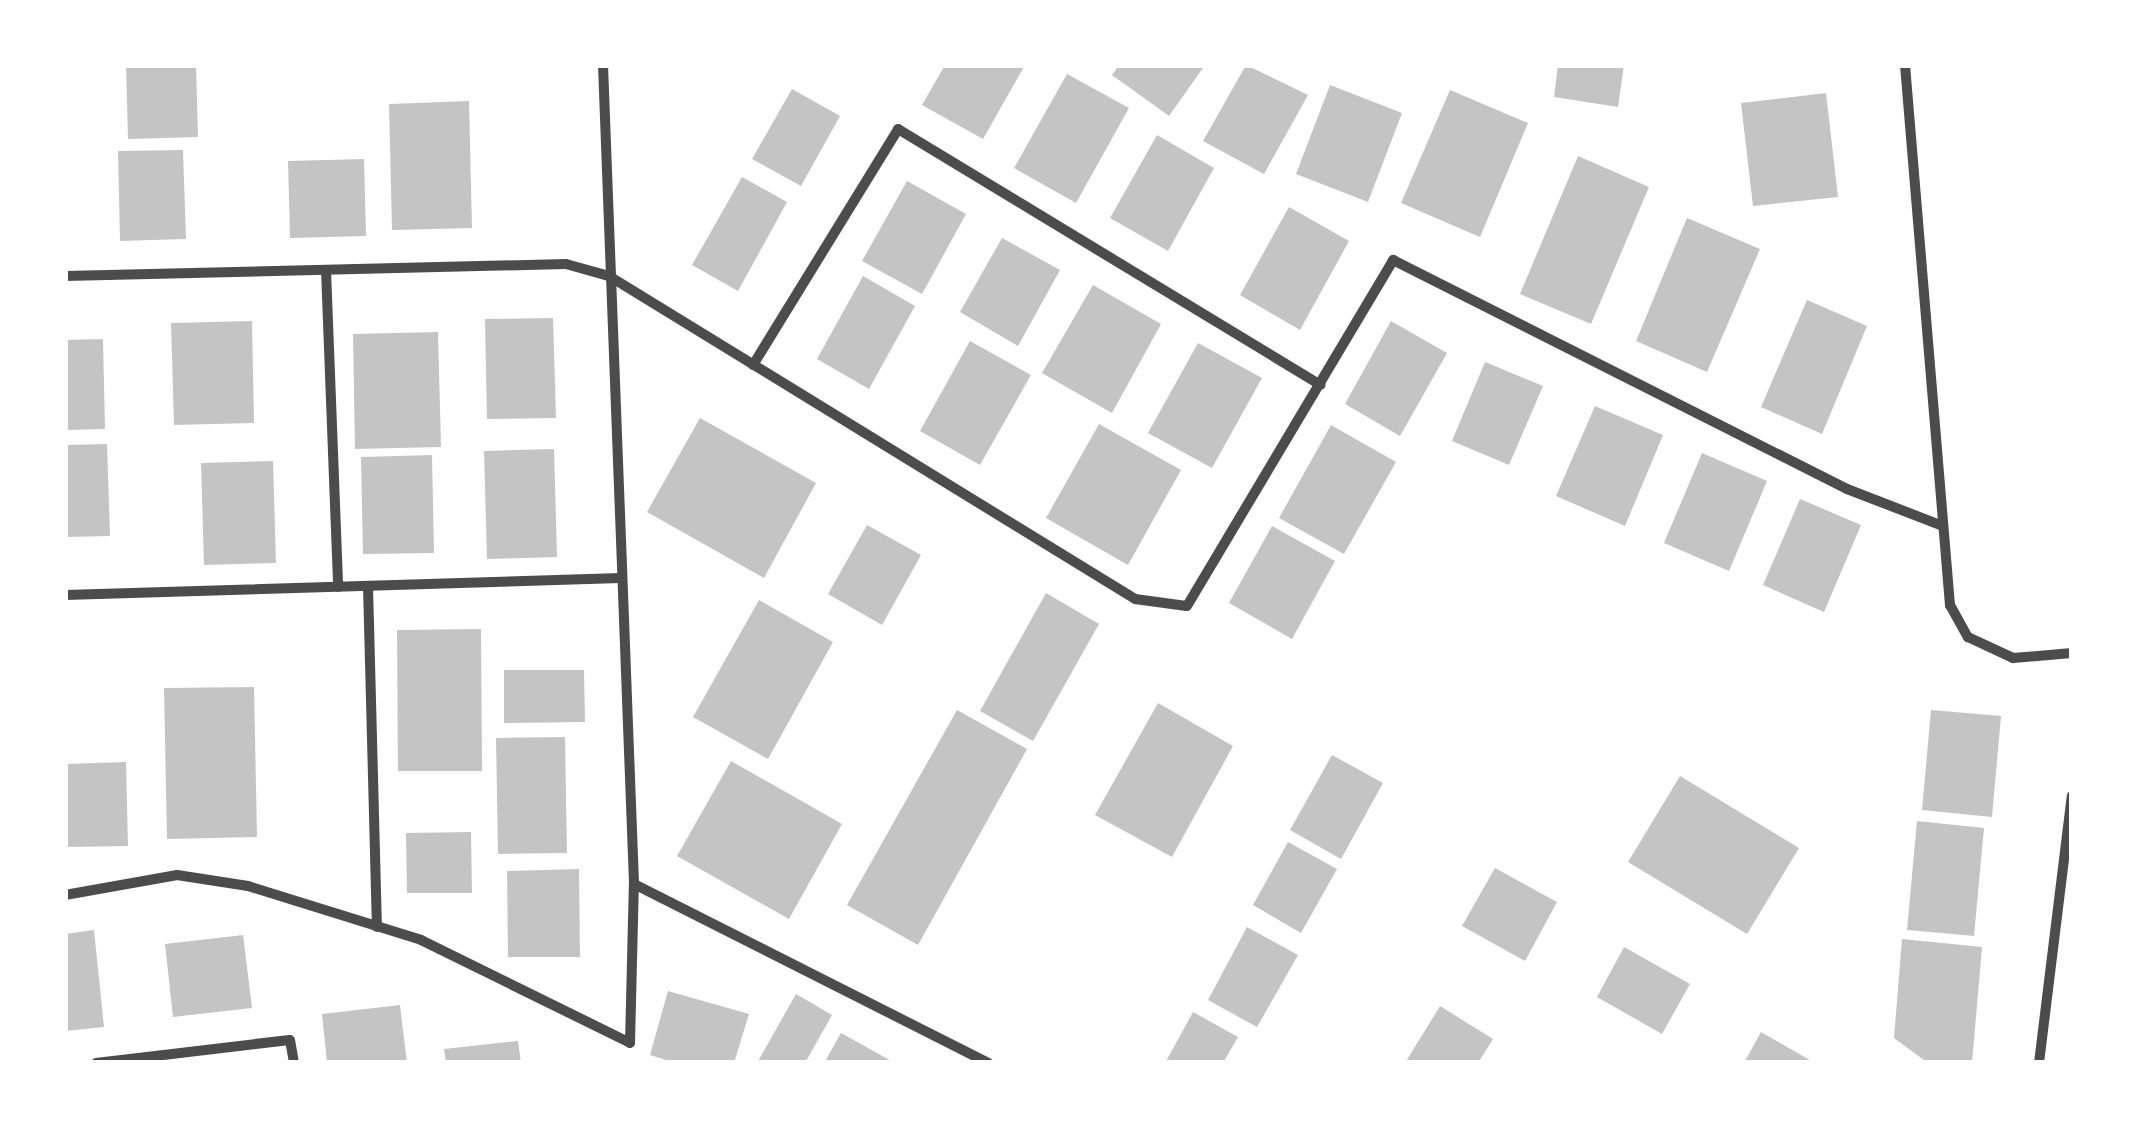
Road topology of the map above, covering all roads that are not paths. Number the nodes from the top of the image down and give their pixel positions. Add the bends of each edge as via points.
1 (603, 65) edge
2 (1905, 65) edge
3 (326, 270) junction
4 (65, 276) edge
5 (609, 276) junction
6 (754, 365) junction
7 (1320, 386) junction
8 (1943, 526) junction
9 (621, 578) junction
10 (368, 586) junction
11 (338, 587) junction
12 (65, 596) edge
13 (2072, 653) edge
14 (2072, 796) edge
15 (634, 884) junction
16 (65, 895) edge
17 (378, 926) junction
18 (96, 1063) edge
19 (294, 1063) edge
20 (988, 1063) edge
21 (2039, 1063) edge

1 - 5 street
2 - 8 street
3 - 4 street
3 - 5 street via 566,264
3 - 11 street
5 - 6 street
5 - 9 street
6 - 7 street via 1135,599 1187,606
6 - 7 street via 898,129
7 - 8 street via 1393,260 1847,490
8 - 13 street via 1950,605 1968,637 2012,658
9 - 10 street
9 - 15 street
10 - 11 street
10 - 17 street
11 - 12 street
14 - 21 street
15 - 17 street via 630,1042 488,968
15 - 20 street
16 - 17 street via 177,874 248,886
18 - 19 street via 290,1040

